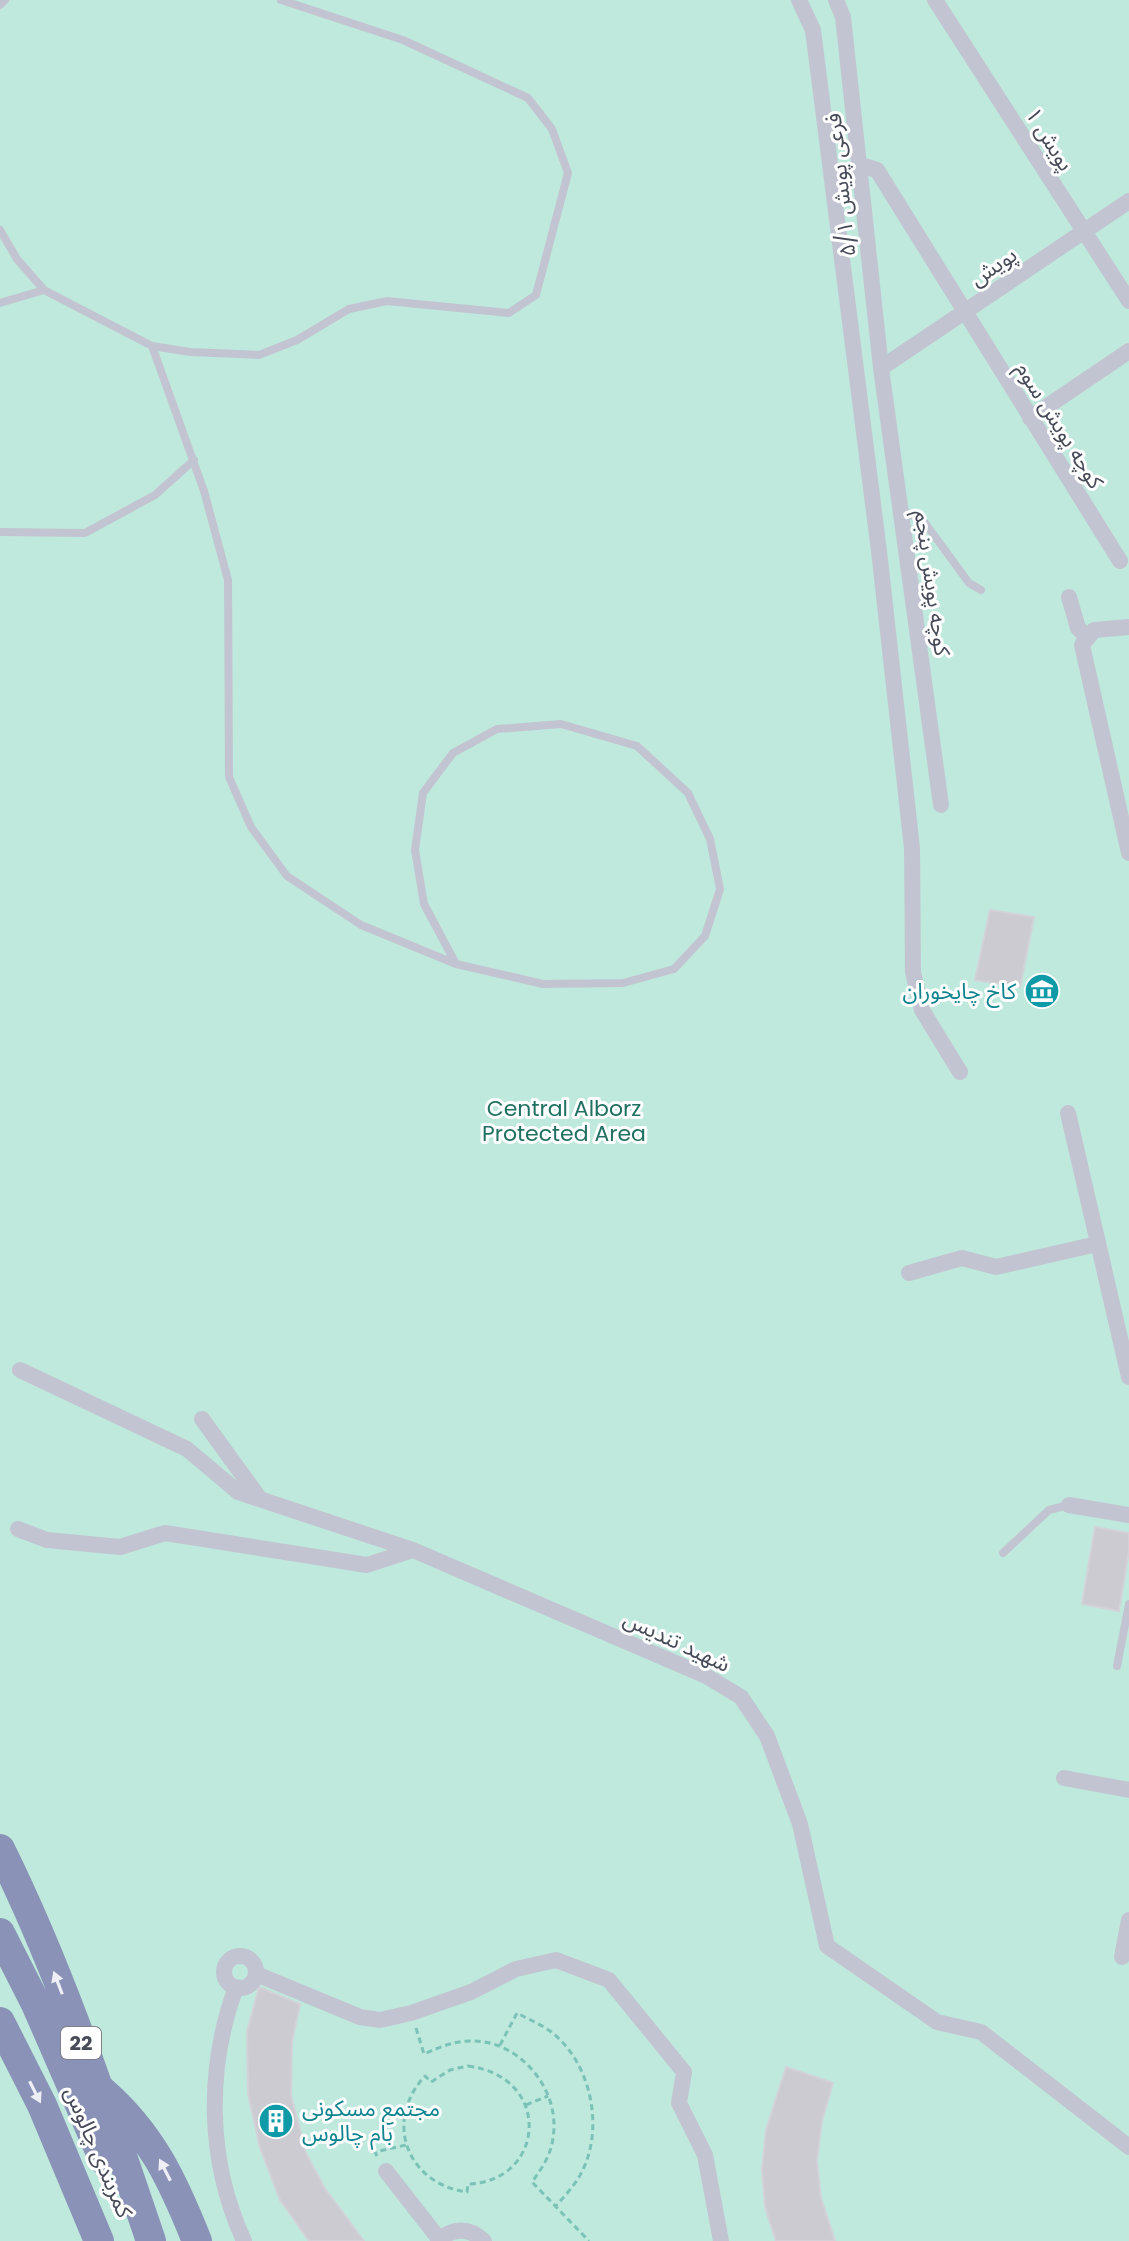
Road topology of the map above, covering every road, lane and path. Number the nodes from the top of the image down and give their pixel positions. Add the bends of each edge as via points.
1 (5, 0) edge
2 (281, 0) edge
3 (799, 0) edge
4 (836, 0) edge
5 (935, 0) edge
6 (0, 5) edge
7 (861, 165) junction
8 (1129, 201) edge
9 (0, 230) edge
10 (1083, 232) junction
11 (44, 290) junction
12 (1129, 301) edge
13 (0, 303) edge
14 (963, 312) junction
15 (152, 346) junction
16 (1129, 351) edge
17 (881, 368) junction
18 (1030, 418) junction
19 (194, 460) junction
20 (900, 509) junction
21 (0, 532) edge
22 (1120, 561) dead end
23 (981, 590) dead end
24 (1069, 597) dead end
25 (1129, 627) edge
26 (1088, 638) junction
27 (941, 805) dead end
28 (1129, 853) edge
29 (456, 964) junction
30 (960, 1072) dead end
31 (1068, 1113) dead end
32 (1097, 1244) junction
33 (909, 1273) dead end
34 (20, 1370) dead end
35 (1129, 1377) edge
36 (202, 1419) dead end
37 (260, 1499) junction
38 (1069, 1505) joint
39 (1129, 1515) edge
40 (18, 1529) dead end
41 (413, 1550) junction
42 (1003, 1553) dead end
43 (1129, 1604) edge
44 (1117, 1666) dead end
45 (1064, 1778) dead end
46 (1129, 1790) edge
47 (0, 1849) edge
48 (1129, 1920) edge
49 (0, 1933) edge
50 (1122, 1957) dead end
51 (256, 1974) junction
52 (236, 1987) junction
53 (411, 2013) junction
54 (0, 2022) edge
55 (500, 2046) junction
56 (59, 2056) junction
57 (98, 2088) junction
58 (548, 2096) junction
59 (526, 2105) junction
60 (1129, 2147) edge
61 (386, 2171) dead end
62 (556, 2206) junction
63 (438, 2240) edge
64 (488, 2240) edge
65 (99, 2241) edge
66 (136, 2241) edge
67 (151, 2241) edge
68 (197, 2241) edge
69 (244, 2241) edge
70 (589, 2241) edge
71 (721, 2241) edge

1 - 6 lane
2 - 15 lane via 403,40 528,98 552,129 568,173 536,295 509,313 387,301 349,309 259,355
3 - 30 street via 813,30 879,551 912,848 913,972 922,1010
4 - 7 street, فرعی پویش ۵/۱ via 843,17
5 - 10 street, پویش ۱
7 - 14 street, کوچه پویش سوم via 877,170
7 - 17 street, فرعی پویش ۵/۱
8 - 10 street, پویش
9 - 11 lane
10 - 12 street, پویش ۱
10 - 14 street, پویش
11 - 13 lane
11 - 15 lane
14 - 17 street, پویش
14 - 18 street, کوچه پویش سوم
15 - 19 lane
16 - 18 street
17 - 20 street, کوچه پویش پنجم
18 - 22 street, کوچه پویش سوم
19 - 21 lane via 155,495 85,533
19 - 29 lane via 228,580 229,777 251,827 287,876 336,909 361,925
20 - 23 lane via 925,523 969,583
20 - 27 street, کوچه پویش پنجم
24 - 26 street via 1078,628
25 - 26 street via 1094,630
26 - 28 street via 1082,645
29 - 29 lane via 543,984 623,983 674,969 705,936 720,889 710,839 688,793 637,746 561,724 497,729 453,753 423,793 415,850 424,904
31 - 32 street
32 - 33 street via 996,1267 962,1258
32 - 35 street
34 - 37 street, شهید تندیس via 187,1449 238,1492
36 - 37 street
37 - 41 street, شهید تندیس
38 - 39 street
38 - 42 lane via 1049,1510
40 - 41 street via 47,1540 120,1547 165,1533 367,1565
41 - 60 street, شهید تندیس via 706,1676 741,1697 767,1736 800,1824 827,1946 937,2022 981,2032
43 - 44 lane
45 - 46 street
57 -> 47 highway, 22
48 - 50 street
49 - 56 highway, کمربندی چالوس
51 - 52 street via 247,1986
51 - 52 street via 251,1960 232,1958 226,1976
51 - 53 street via 360,2017 380,2020
52 - 69 street via 218,2054 213,2113 227,2193
53 - 55 path via 424,2054 448,2043
53 - 71 street via 516,1969 556,1960 609,1980 684,2072 679,2103 705,2155
54 -> 65 highway via 42,2105
55 - 58 path via 524,2060
55 - 62 path via 517,2013 551,2032 577,2062 592,2099 593,2138 580,2175
56 - 57 highway
56 - 66 highway, کمربندی چالوس / 22
57 - 67 highway, 22
68 -> 57 highway via 147,2138
58 - 59 path
58 - 62 path via 553,2137 545,2165 532,2182
59 - 59 path via 503,2076 486,2068 450,2070 431,2082 425,2076 407,2103 406,2145 431,2180 467,2192 468,2184 501,2176 516,2163 528,2135
61 - 63 street
62 - 70 path
63 - 64 street via 456,2230

